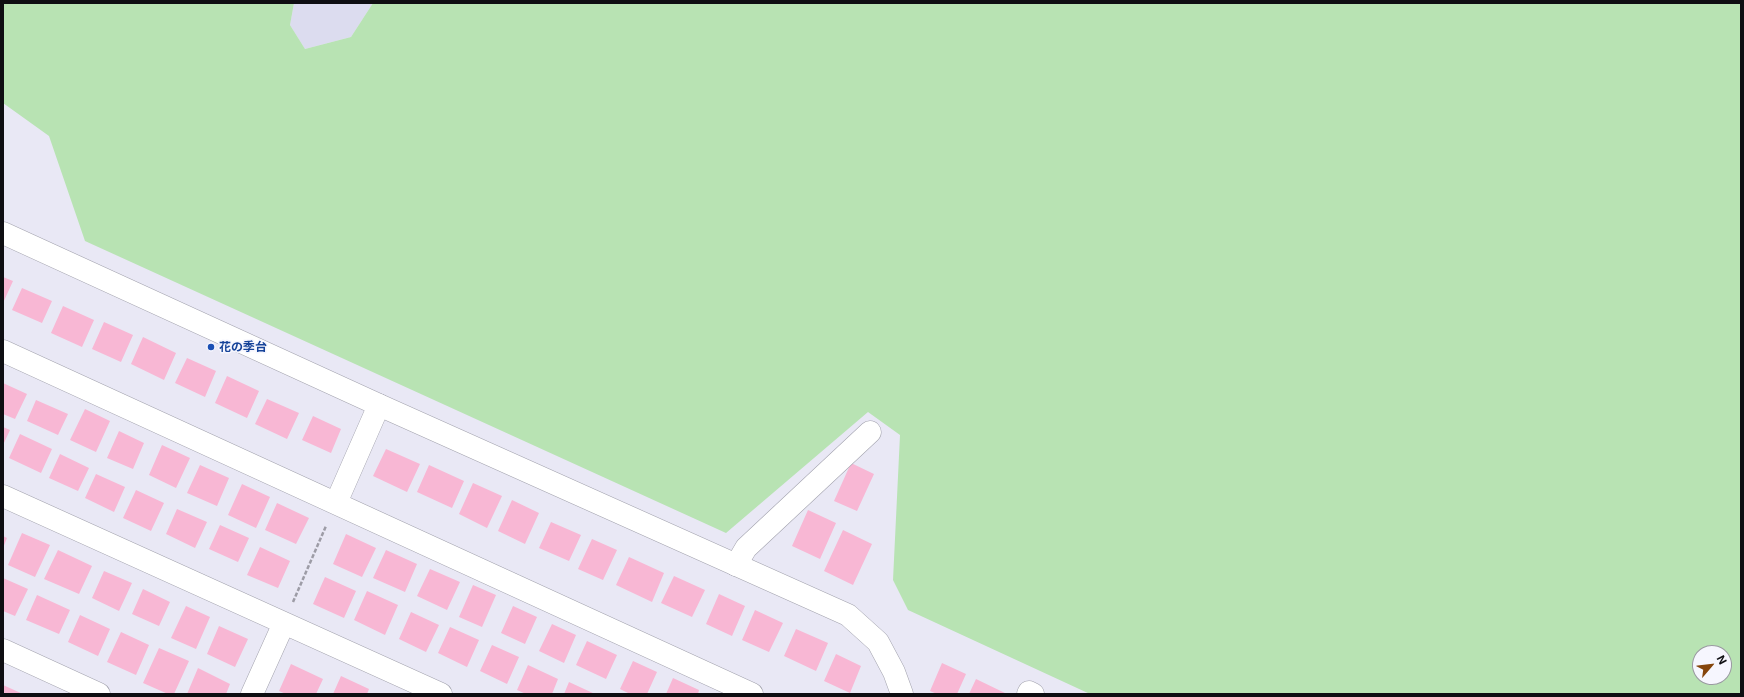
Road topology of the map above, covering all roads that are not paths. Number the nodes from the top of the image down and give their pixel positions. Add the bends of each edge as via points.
1 (3, 233) edge
2 (3, 350) edge
3 (379, 405) junction
4 (870, 432) dead end
5 (3, 496) edge
6 (336, 503) junction
7 (736, 565) junction
8 (284, 623) junction
9 (3, 650) edge
10 (99, 694) edge
11 (252, 694) edge
12 (441, 694) edge
13 (752, 694) edge
14 (902, 694) edge
15 (1028, 694) edge
16 (1033, 694) edge

1 - 3 street
2 - 6 street
3 - 6 street
3 - 7 street
4 - 7 street via 746,548
5 - 8 street
6 - 13 street
7 - 14 street via 848,615 878,642
8 - 11 street
8 - 12 street
9 - 10 street
15 - 16 street

